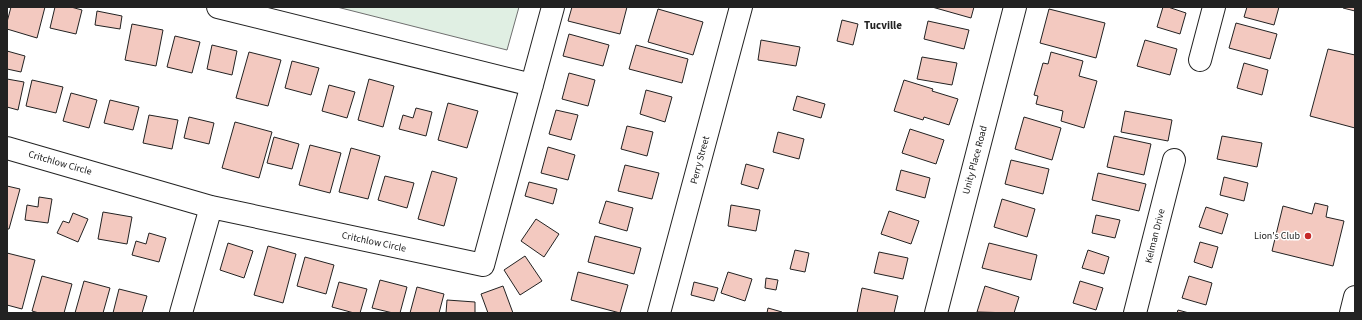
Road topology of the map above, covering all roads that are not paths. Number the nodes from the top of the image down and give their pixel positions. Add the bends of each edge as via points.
1 (218, 7) edge
2 (553, 7) edge
3 (741, 7) edge
4 (1015, 7) edge
5 (1214, 7) edge
6 (1200, 60) dead end
7 (532, 85) junction
8 (7, 148) edge
9 (1174, 160) dead end
10 (211, 206) junction
11 (1355, 297) edge
12 (182, 313) edge
13 (659, 313) edge
14 (936, 313) edge
15 (1135, 313) edge
16 (1351, 313) edge

1 - 7 street
2 - 7 street, Critchlow Circle
3 - 13 street, Perry Street
4 - 14 street, Unity Place Road
5 - 6 street
7 - 10 street, Critchlow Circle via 483,265
8 - 10 street, Critchlow Circle
9 - 15 street, Kelman Drive
10 - 12 street
11 - 16 street

